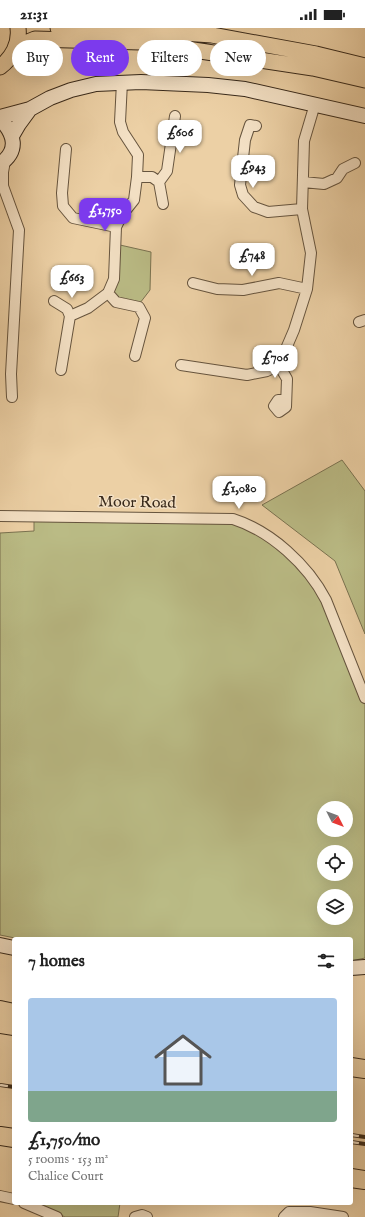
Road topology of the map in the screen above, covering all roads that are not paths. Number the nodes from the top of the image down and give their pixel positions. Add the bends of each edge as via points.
1 (18, 28) edge
2 (58, 28) edge
3 (18, 40) edge
4 (33, 40) edge
5 (12, 55) edge
6 (365, 66) edge
7 (0, 67) edge
8 (365, 80) edge
9 (122, 82) junction
10 (315, 104) junction
11 (30, 109) junction
12 (175, 116) dead end
13 (365, 116) edge
14 (0, 118) edge
15 (256, 126) dead end
16 (12, 136) junction
17 (66, 149) dead end
18 (3, 163) edge
19 (355, 163) dead end
20 (137, 177) junction
21 (159, 182) junction
22 (303, 182) junction
23 (1, 184) edge
24 (163, 204) dead end
25 (302, 210) junction
26 (116, 227) junction
27 (193, 283) dead end
28 (307, 289) junction
29 (108, 293) junction
30 (54, 300) dead end
31 (70, 316) junction
32 (135, 356) dead end
33 (181, 365) dead end
34 (279, 365) junction
35 (61, 370) dead end
36 (12, 397) dead end
37 (286, 400) dead end
38 (0, 516) edge
39 (365, 698) edge
40 (0, 946) edge
41 (12, 948) edge
42 (365, 967) edge
43 (353, 968) edge
44 (0, 1010) edge
45 (12, 1013) edge
46 (0, 1024) edge
47 (12, 1026) edge
48 (353, 1067) edge
49 (365, 1069) edge
50 (353, 1078) edge
51 (365, 1080) edge
52 (0, 1124) edge
53 (12, 1126) edge
54 (0, 1136) edge
55 (12, 1138) edge
56 (353, 1178) edge
57 (365, 1180) edge
58 (353, 1189) edge
59 (365, 1192) edge
60 (0, 1196) edge
61 (12, 1199) edge
62 (36, 1205) edge
63 (57, 1217) edge
64 (135, 1217) edge
65 (147, 1217) edge
66 (284, 1217) edge
67 (343, 1217) edge

1 - 3 main road
2 - 6 main road via 212,35 316,54
4 - 8 main road via 140,42 313,68
5 - 7 main road
9 - 10 street via 208,84
9 - 11 street via 96,84 71,90
9 - 20 street via 120,122 123,132 138,155
10 - 13 street
10 - 22 street via 304,141
11 - 14 street
11 - 16 street
12 - 21 street via 167,171
14 - 16 street
15 - 25 street via 250,125 245,140 240,185 243,195 254,206 268,212
16 - 18 street via 13,147
17 - 26 street via 63,206 74,218
18 - 23 street
19 - 22 street via 343,169 337,178 324,184
20 - 21 street via 152,177
20 - 26 street via 134,200
21 - 24 street
22 - 25 street
23 - 36 street via 19,230 11,368
25 - 28 street via 311,253
26 - 29 street via 114,279
27 - 28 street via 217,289 243,290 279,283
28 - 34 street
29 - 31 street via 88,308
29 - 32 street via 116,302 139,307 145,318
30 - 31 street via 66,309
31 - 35 street
33 - 34 street via 247,375
34 - 37 street via 287,379
38 - 39 street, Moor Road via 233,519 253,527 288,553 320,588
40 - 41 street
42 - 43 street
44 - 45 highway
46 - 47 highway
48 - 49 highway
50 - 51 highway
52 - 53 highway
54 - 55 highway
56 - 57 highway
58 - 59 highway
60 - 61 street
62 - 63 street
64 - 65 street
66 - 67 street via 289,1212

